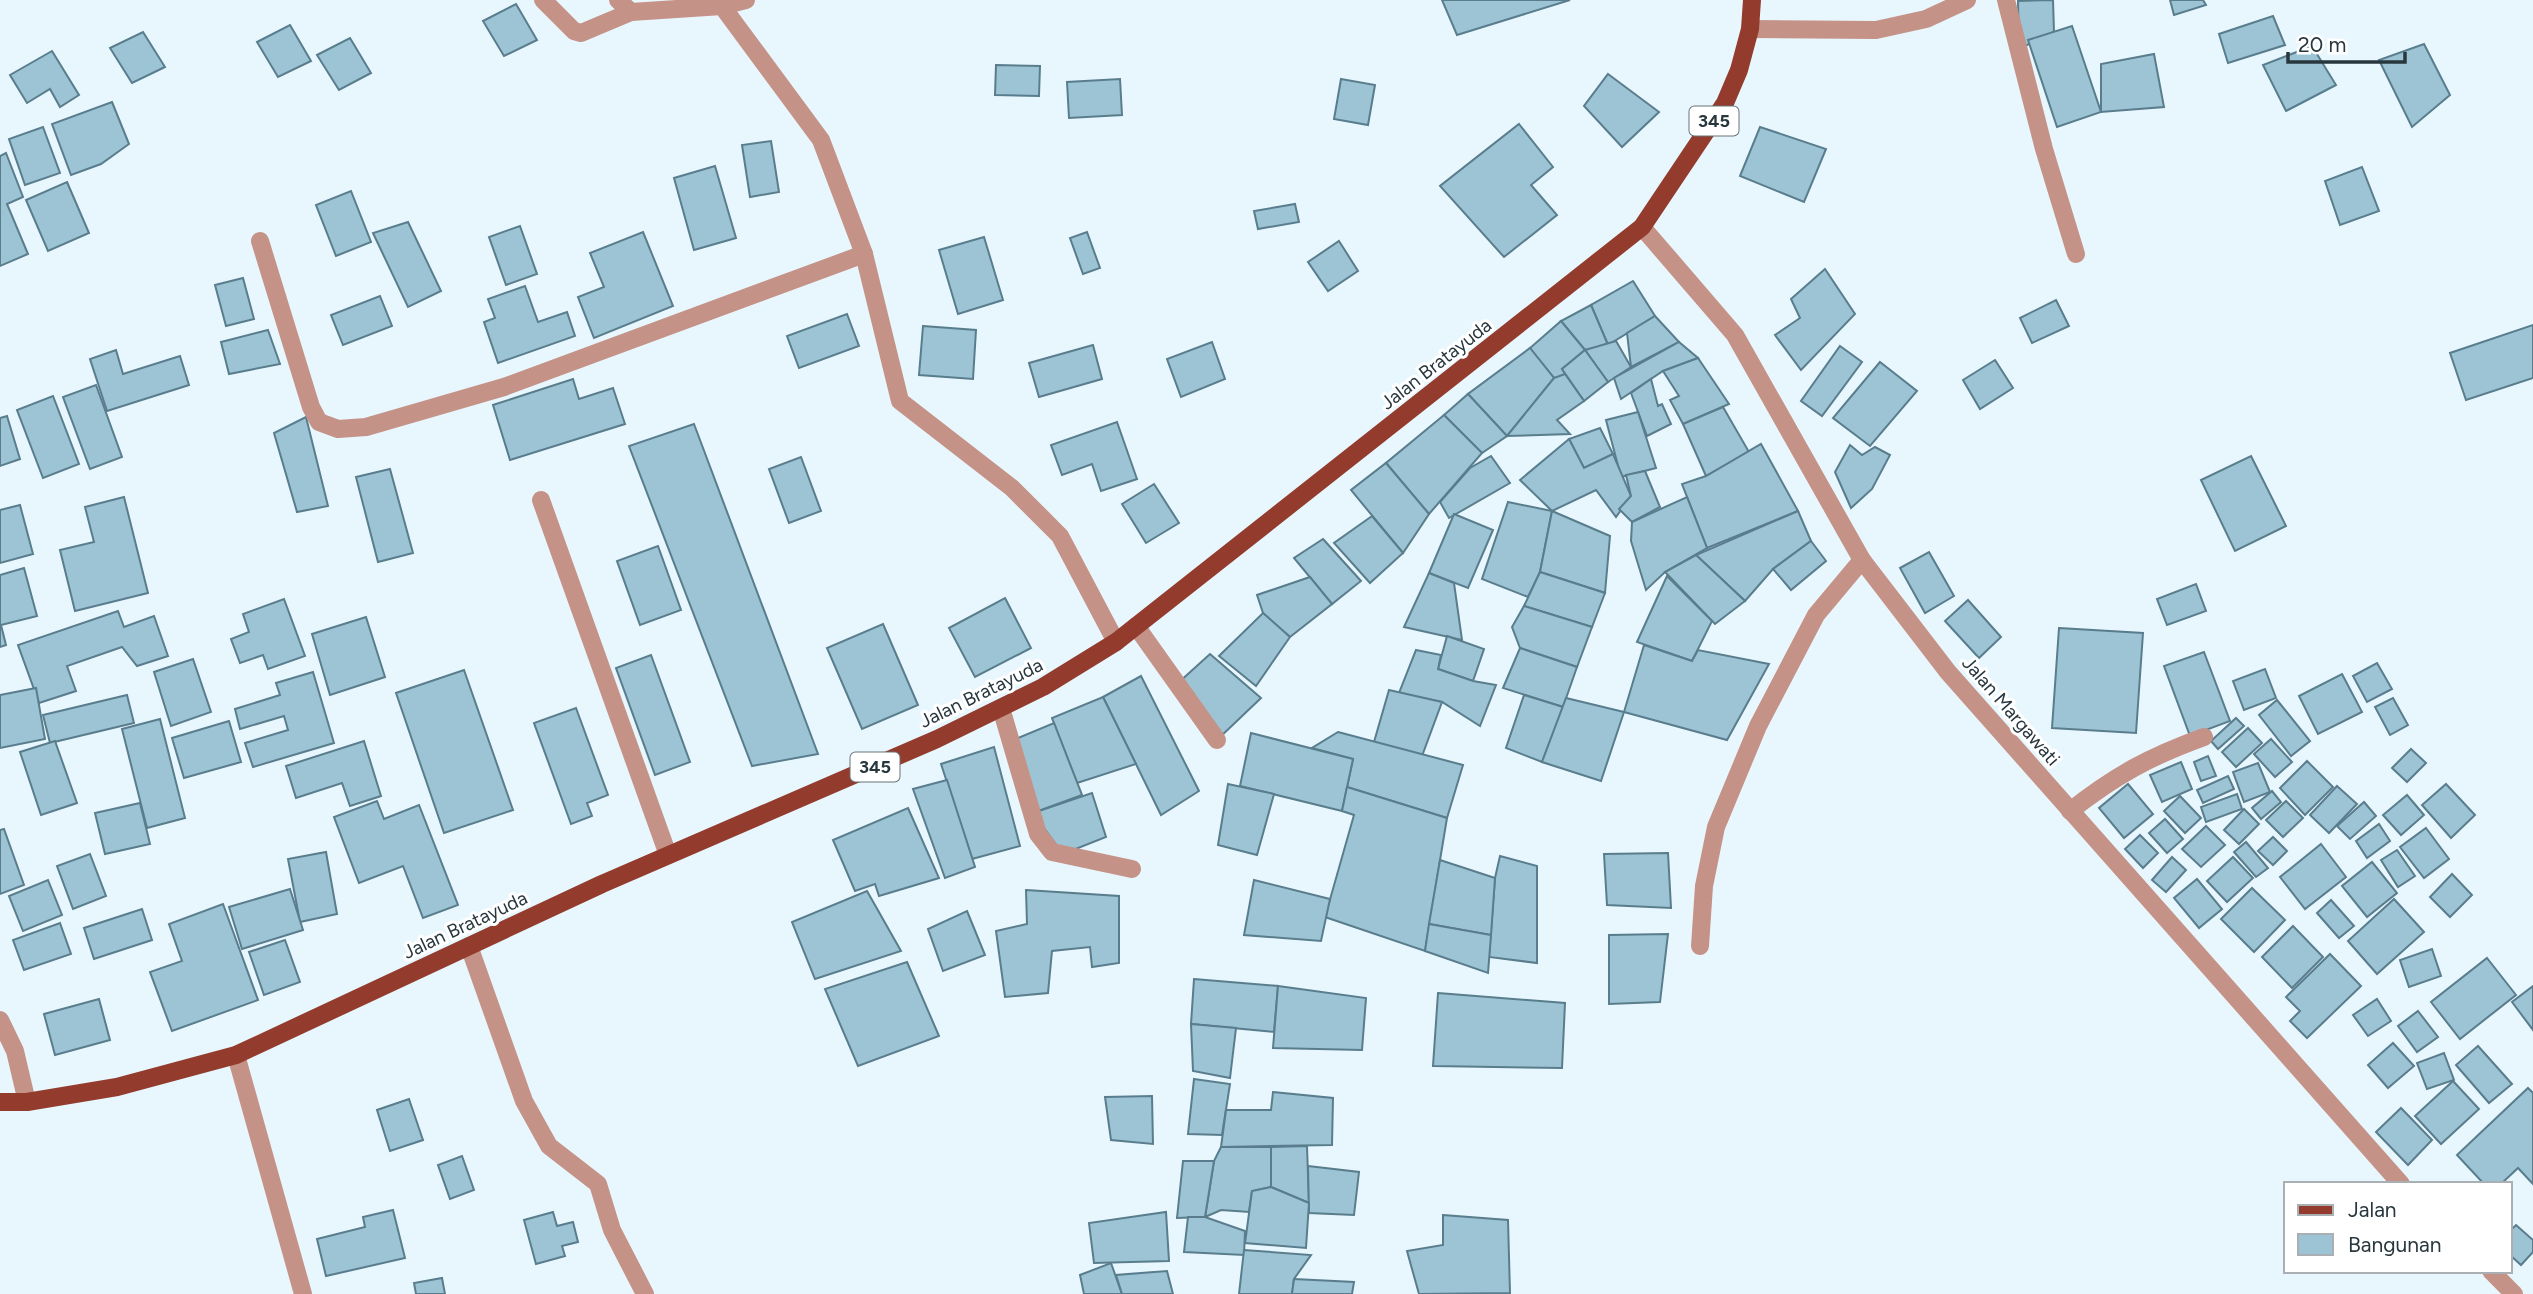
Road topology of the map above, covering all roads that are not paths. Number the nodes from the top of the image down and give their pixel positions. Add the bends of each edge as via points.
1 (543, 0) edge
2 (746, 0) edge
3 (1752, 0) edge
4 (1967, 0) edge
5 (2006, 0) edge
6 (624, 6) edge
7 (722, 6) junction
8 (1750, 29) junction
9 (1642, 227) junction
10 (260, 241) dead end
11 (864, 254) junction
12 (2076, 254) dead end
13 (541, 500) dead end
14 (1862, 560) junction
15 (1136, 626) junction
16 (1116, 642) junction
17 (1001, 708) junction
18 (2204, 737) dead end
19 (1217, 740) dead end
20 (2070, 811) junction
21 (668, 855) junction
22 (1132, 869) dead end
23 (469, 946) junction
24 (1700, 946) dead end
25 (0, 1020) edge
26 (236, 1055) junction
27 (0, 1102) edge
28 (27, 1102) junction
29 (2400, 1182) edge
30 (2493, 1273) edge
31 (303, 1294) edge
32 (645, 1294) edge
33 (2514, 1294) edge

1 - 6 street via 581,33
2 - 7 street
3 - 8 main road, Jalan Bratayuda / 345
4 - 8 street via 1926,19 1876,30
5 - 12 street
6 - 7 street
7 - 11 street via 821,140
8 - 9 main road, Jalan Bratayuda / 345 via 1725,103
9 - 14 street, Jalan Margawati via 1735,335
9 - 15 main road, Jalan Bratayuda / 345
10 - 11 street via 311,407 319,422 338,429 366,427 504,387
11 - 16 street via 900,401 1012,488 1049,523
13 - 21 street
14 - 20 street, Jalan Margawati via 1948,672
14 - 24 street via 1816,615 1758,726 1716,827 1704,886
15 - 16 main road, Jalan Bratayuda / 345
15 - 19 street
16 - 17 main road, Jalan Bratayuda / 345
17 - 21 main road, Jalan Bratayuda / 345
17 - 22 street via 1038,834 1046,846 1052,852
18 - 20 street via 2136,764
20 - 29 street, Jalan Margawati
21 - 23 main road, Jalan Bratayuda / 345
23 - 26 main road, Jalan Bratayuda / 345
23 - 32 street via 524,1101 549,1146 598,1184 612,1230
25 - 28 street via 15,1051
26 - 28 main road, Jalan Bratayuda / 345 via 117,1087
26 - 31 street
27 - 28 main road, Jalan Bratayuda / 345
30 - 33 street

